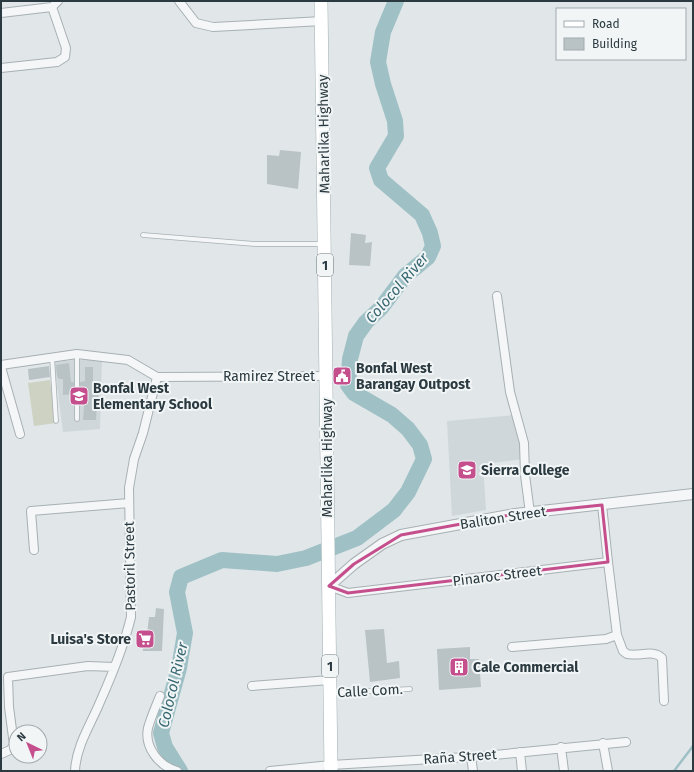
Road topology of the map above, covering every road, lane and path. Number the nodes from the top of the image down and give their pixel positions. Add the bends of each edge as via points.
1 (58, 1) edge
2 (179, 1) edge
3 (321, 1) edge
4 (52, 7) junction
5 (1, 13) edge
6 (322, 21) junction
7 (1, 68) edge
8 (143, 235) dead end
9 (325, 244) junction
10 (497, 296) dead end
11 (77, 354) junction
12 (52, 357) junction
13 (1, 366) edge
14 (327, 376) junction
15 (158, 377) junction
16 (77, 419) dead end
17 (56, 421) dead end
18 (20, 434) dead end
19 (693, 494) edge
20 (129, 503) junction
21 (602, 505) junction
22 (530, 513) junction
23 (34, 550) dead end
24 (608, 562) junction
25 (329, 586) junction
26 (617, 635) junction
27 (512, 647) dead end
28 (114, 667) junction
29 (330, 680) junction
30 (252, 686) dead end
31 (410, 689) dead end
32 (330, 694) junction
33 (160, 696) dead end
34 (664, 701) dead end
35 (5, 707) edge
36 (626, 742) dead end
37 (603, 743) junction
38 (561, 747) junction
39 (520, 752) junction
40 (1, 754) edge
41 (471, 756) junction
42 (331, 768) edge
43 (175, 770) edge
44 (75, 771) edge
45 (270, 771) edge
46 (473, 771) edge
47 (522, 771) edge
48 (564, 771) edge
49 (608, 771) edge

1 - 4 street
2 - 6 street via 196,23 213,27
3 - 6 main road, Maharlika Highway / 1
4 - 5 street
4 - 7 street via 66,48 65,57 57,62
6 - 9 main road, Maharlika Highway / 1
8 - 9 lane via 255,244
9 - 14 main road, Maharlika Highway / 1
10 - 22 street via 510,392 524,443
11 - 12 street, Ramirez Street
11 - 15 street, Ramirez Street via 128,360
11 - 16 lane
12 - 13 street, Ramirez Street
12 - 17 lane
13 - 18 street
14 - 15 street, Ramirez Street
14 - 25 main road, Maharlika Highway / 1
15 - 20 street, Pastoril Street via 134,459
19 - 21 street, Baliton Street
20 - 23 street via 31,511
20 - 28 street, Pastoril Street via 132,617
21 - 22 street, Baliton Street
21 - 24 street
22 - 25 street, Baliton Street via 401,535 382,544
24 - 25 street, Pinaroc Street via 348,593
24 - 26 street
25 - 29 main road, Maharlika Highway / 1
26 - 27 street via 606,639
26 - 34 street via 626,654 658,654 662,658
28 - 35 street via 88,666 8,677
28 - 44 street, Pastoril Street via 78,749
29 - 30 street
29 - 32 main road, Maharlika Highway / 1
31 - 32 lane, Calle Com.
32 - 42 main road, Maharlika Highway / 1
33 - 43 street via 148,729 149,745 156,756
35 - 40 street via 14,745
36 - 37 street, Raña Street
37 - 38 street, Raña Street
37 - 49 street
38 - 39 street, Raña Street
38 - 48 street
39 - 41 street, Raña Street
39 - 47 street
41 - 42 street, Raña Street
41 - 46 street
42 - 45 street, Raña Street

